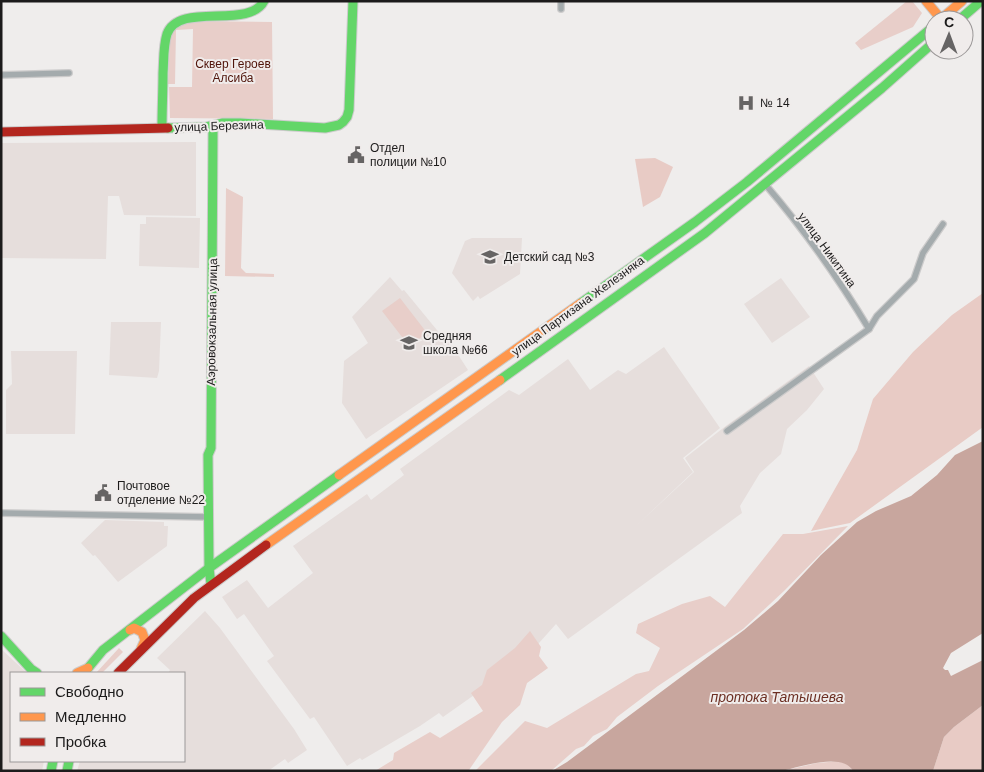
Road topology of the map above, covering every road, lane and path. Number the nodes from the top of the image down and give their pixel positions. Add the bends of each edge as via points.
1 (264, 1) edge
2 (353, 1) edge
3 (561, 1) edge
4 (962, 1) edge
5 (981, 1) edge
6 (562, 9) dead end
7 (952, 10) edge
8 (971, 10) edge
9 (924, 34) edge
10 (924, 51) edge
11 (69, 73) dead end
12 (1, 76) edge
13 (213, 126) junction
14 (162, 127) junction
15 (1, 132) edge
16 (765, 184) junction
17 (695, 222) junction
18 (943, 224) dead end
19 (705, 232) junction
20 (664, 244) junction
21 (674, 254) junction
22 (869, 329) junction
23 (727, 432) dead end
24 (376, 448) junction
25 (386, 460) junction
26 (1, 513) edge
27 (209, 517) junction
28 (209, 568) junction
29 (210, 584) junction
30 (126, 632) junction
31 (1, 636) edge
32 (141, 651) junction
33 (86, 671) edge
34 (36, 672) edge
35 (119, 672) edge

1 - 14 main road via 258,8 242,15 190,15 175,22 165,36
2 - 13 main road, улица Березина via 346,121 332,127 224,123
3 - 6 street
4 - 7 main road, улица Партизана Железняка
5 - 8 main road
9 - 17 main road, улица Партизана Железняка via 777,158
10 - 16 main road, улица Партизана Железняка
11 - 12 street
13 - 14 main road, улица Березина
13 - 27 main road, Аэровокзальная улица
14 - 15 main road, улица Березина
16 - 19 main road, улица Партизана Железняка
16 - 22 street, улица Никитина via 826,264
17 - 19 main road via 696,228
17 - 20 main road, улица Партизана Железняка
18 - 22 street via 923,253 914,279 877,316
19 - 21 main road, улица Партизана Железняка
20 - 21 main road via 672,245
20 - 24 main road, улица Партизана Железняка
21 - 25 main road, улица Партизана Железняка
22 - 23 street
24 - 25 main road
24 - 28 main road, улица Партизана Железняка
25 - 29 main road, улица Партизана Железняка
26 - 27 street
27 - 28 main road, Аэровокзальная улица
28 - 29 main road
28 - 30 main road, улица Партизана Железняка
29 - 32 main road, улица Партизана Железняка
30 - 32 main road via 134,628 142,632 145,640
30 - 33 main road, улица Партизана Железняка via 94,659
31 - 34 main road
32 - 35 main road, улица Партизана Железняка

